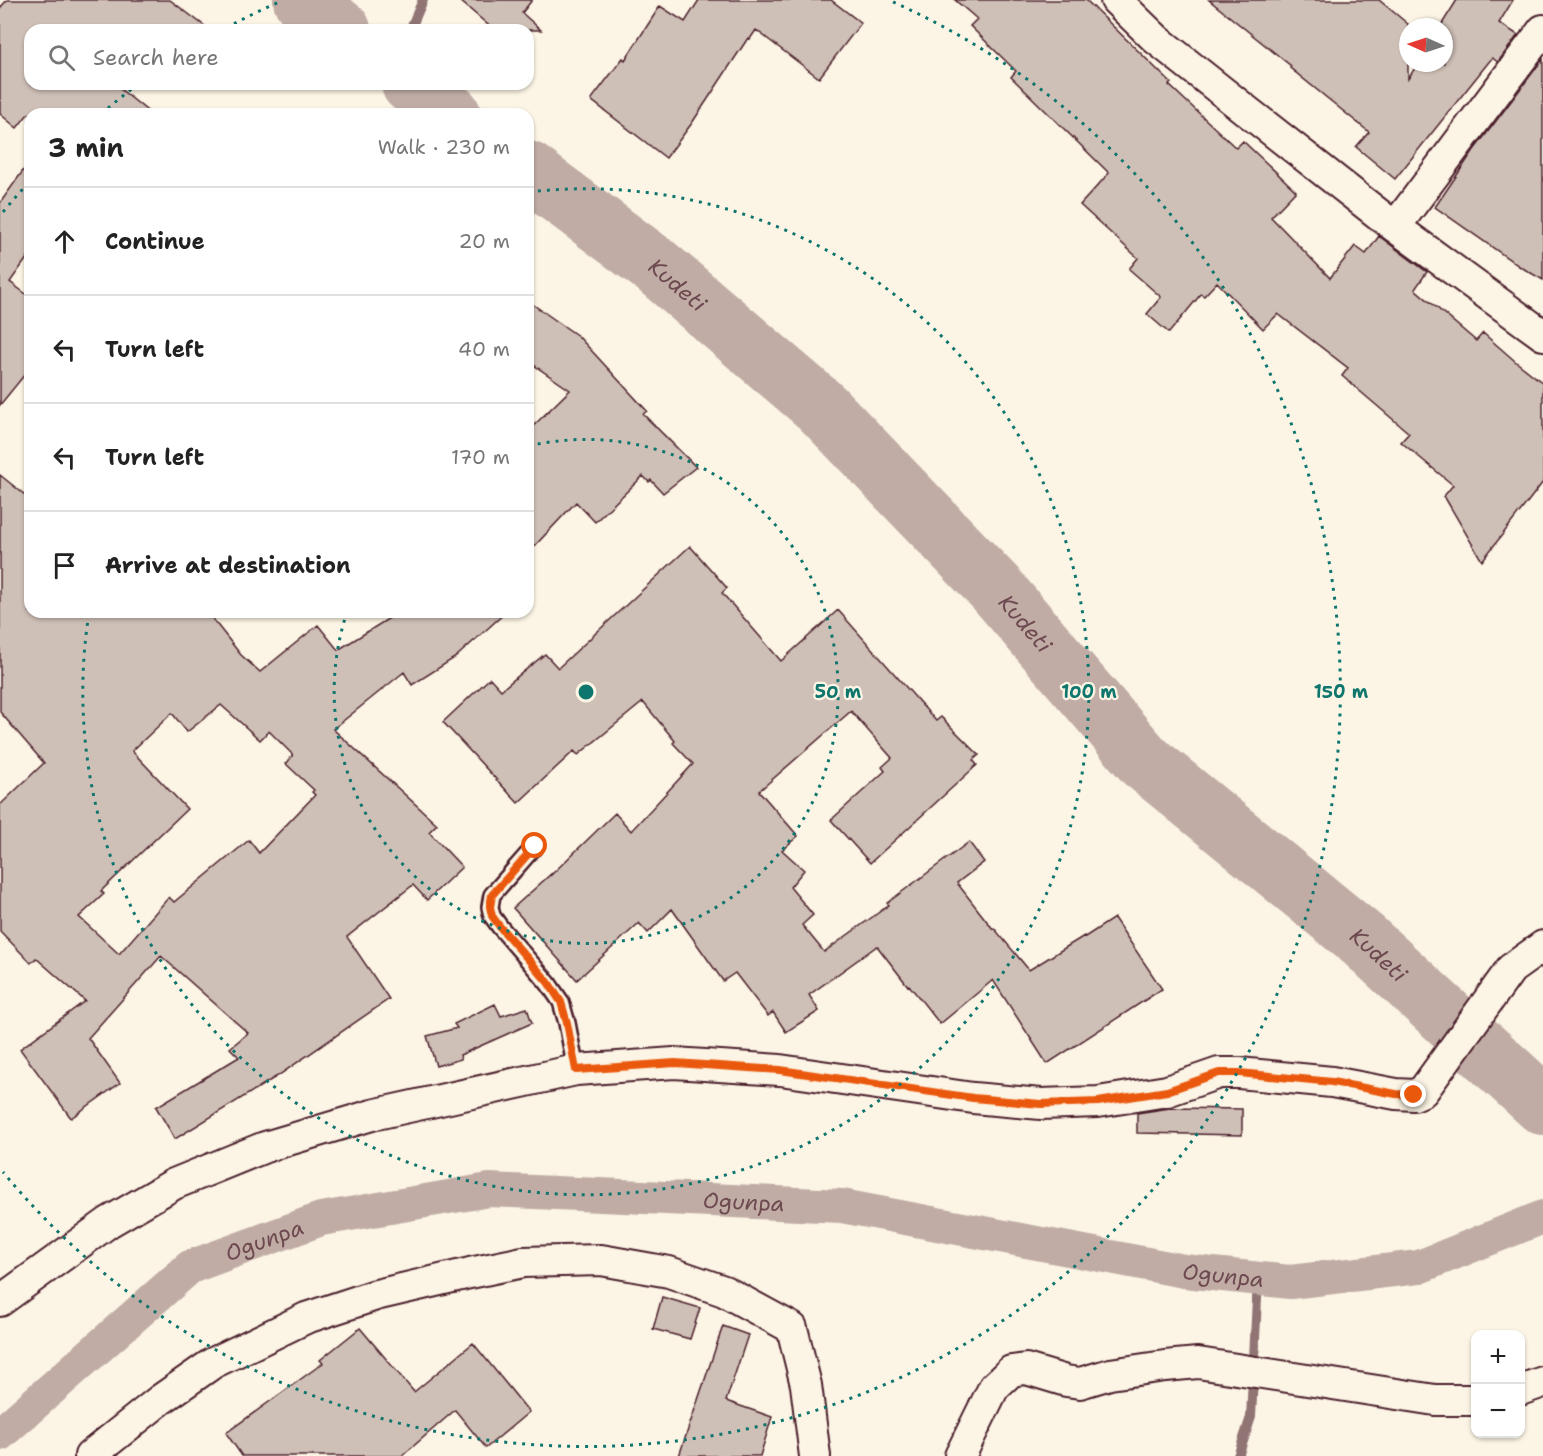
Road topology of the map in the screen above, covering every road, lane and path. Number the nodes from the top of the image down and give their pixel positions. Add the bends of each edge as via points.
1 (1116, 0) edge
2 (1543, 30) edge
3 (1395, 227) junction
4 (1543, 335) edge
5 (535, 846) dead end
6 (1543, 946) edge
7 (576, 1070) junction
8 (0, 1301) edge
9 (1543, 1382) edge
10 (1525, 1389) edge
11 (1471, 1400) edge
12 (90, 1456) edge
13 (815, 1456) edge
14 (960, 1456) edge

1 - 3 street via 1156,39
2 - 3 street
3 - 4 street
5 - 7 lane via 492,895 490,907 500,927 561,1002
6 - 7 street via 1511,969 1423,1091 1414,1095 1332,1082 1219,1073 1167,1091 1098,1102 1041,1104 780,1070 675,1063
7 - 8 street via 372,1115 265,1148 174,1184 109,1222
9 - 10 street
11 - 14 street via 1435,1400 1198,1363 1110,1374 1080,1383 1026,1369 1011,1371 994,1387
12 - 13 street via 213,1364 306,1318 376,1295 523,1262 601,1260 669,1272 724,1291 792,1328 806,1385

